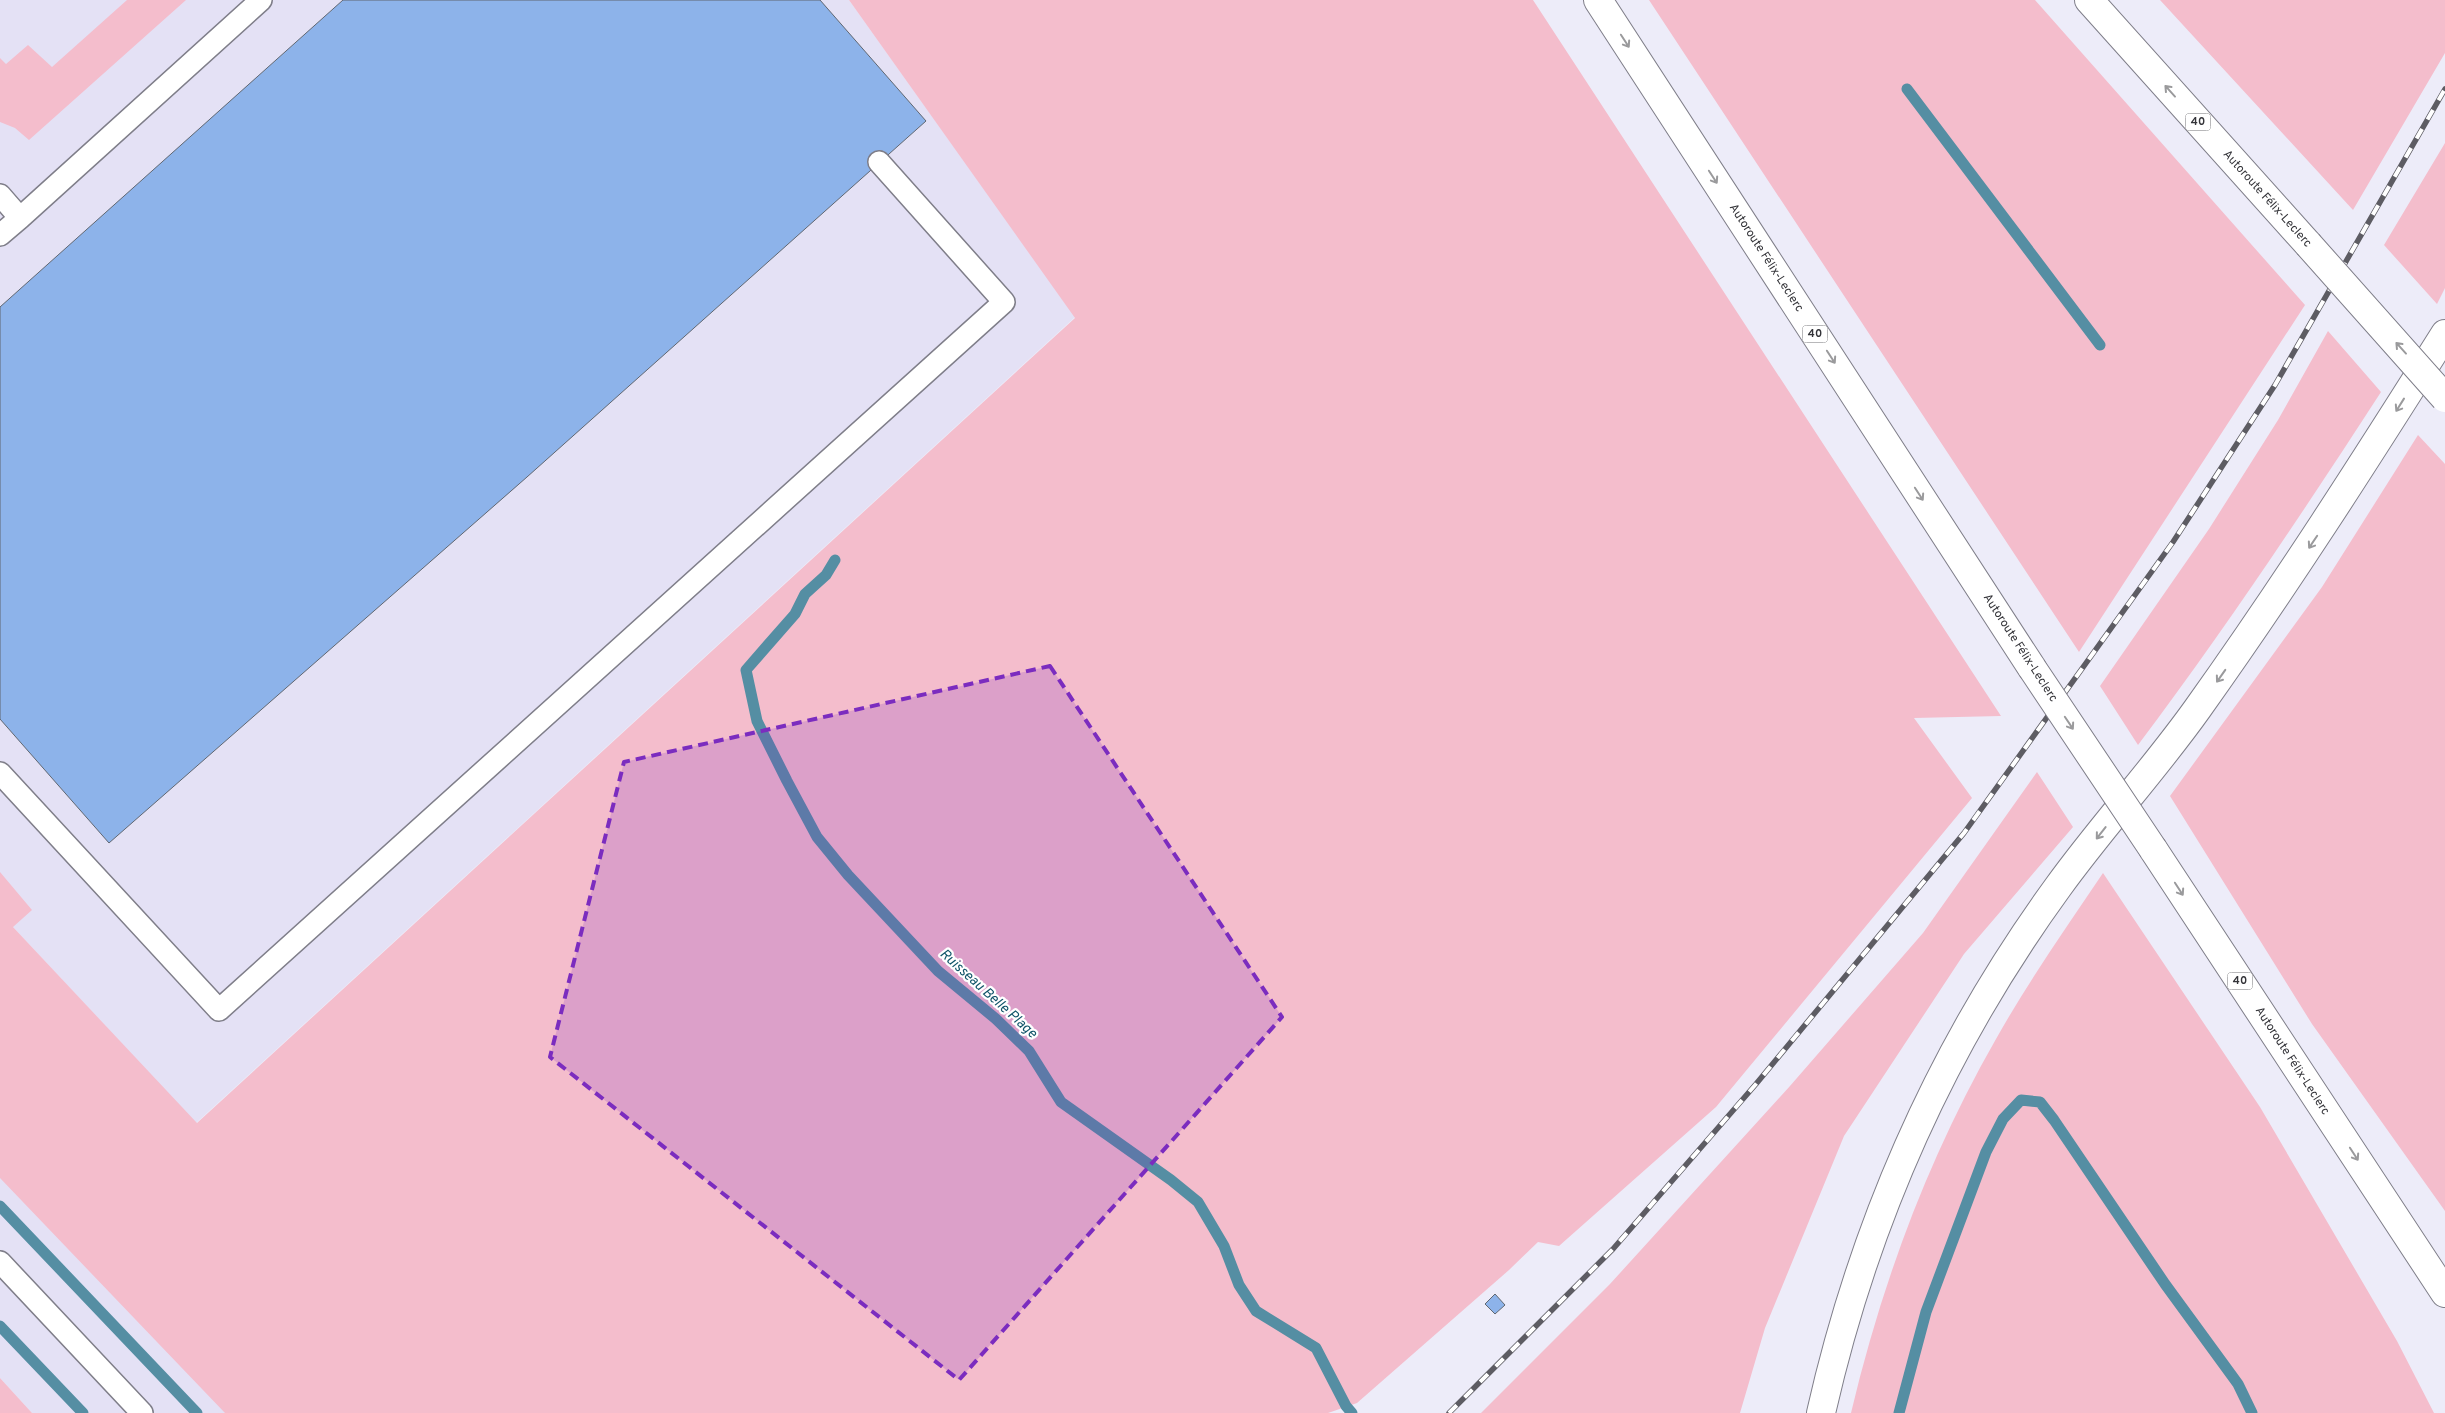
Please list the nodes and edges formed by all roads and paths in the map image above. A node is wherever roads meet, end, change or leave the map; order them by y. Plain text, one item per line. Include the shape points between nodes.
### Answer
1 (261, 0) edge
2 (1598, 0) edge
3 (2089, 0) edge
4 (879, 162) dead end
5 (0, 195) edge
6 (20, 218) junction
7 (0, 235) edge
8 (2445, 334) edge
9 (2445, 398) edge
10 (0, 773) edge
11 (0, 1262) edge
12 (2445, 1293) edge
13 (142, 1413) edge
14 (1821, 1413) edge

1 - 6 lane
2 -> 12 highway, Autoroute Félix-Leclerc / 40, bridge via 2032,668
9 -> 3 highway, Autoroute Félix-Leclerc / 40, bridge
4 - 10 lane via 1004,302 219,1010
5 - 6 lane
6 - 7 lane
8 -> 14 highway via 2265,612 2195,712 2058,887 1970,1022 1940,1077 1874,1230 1851,1297
11 - 13 lane

